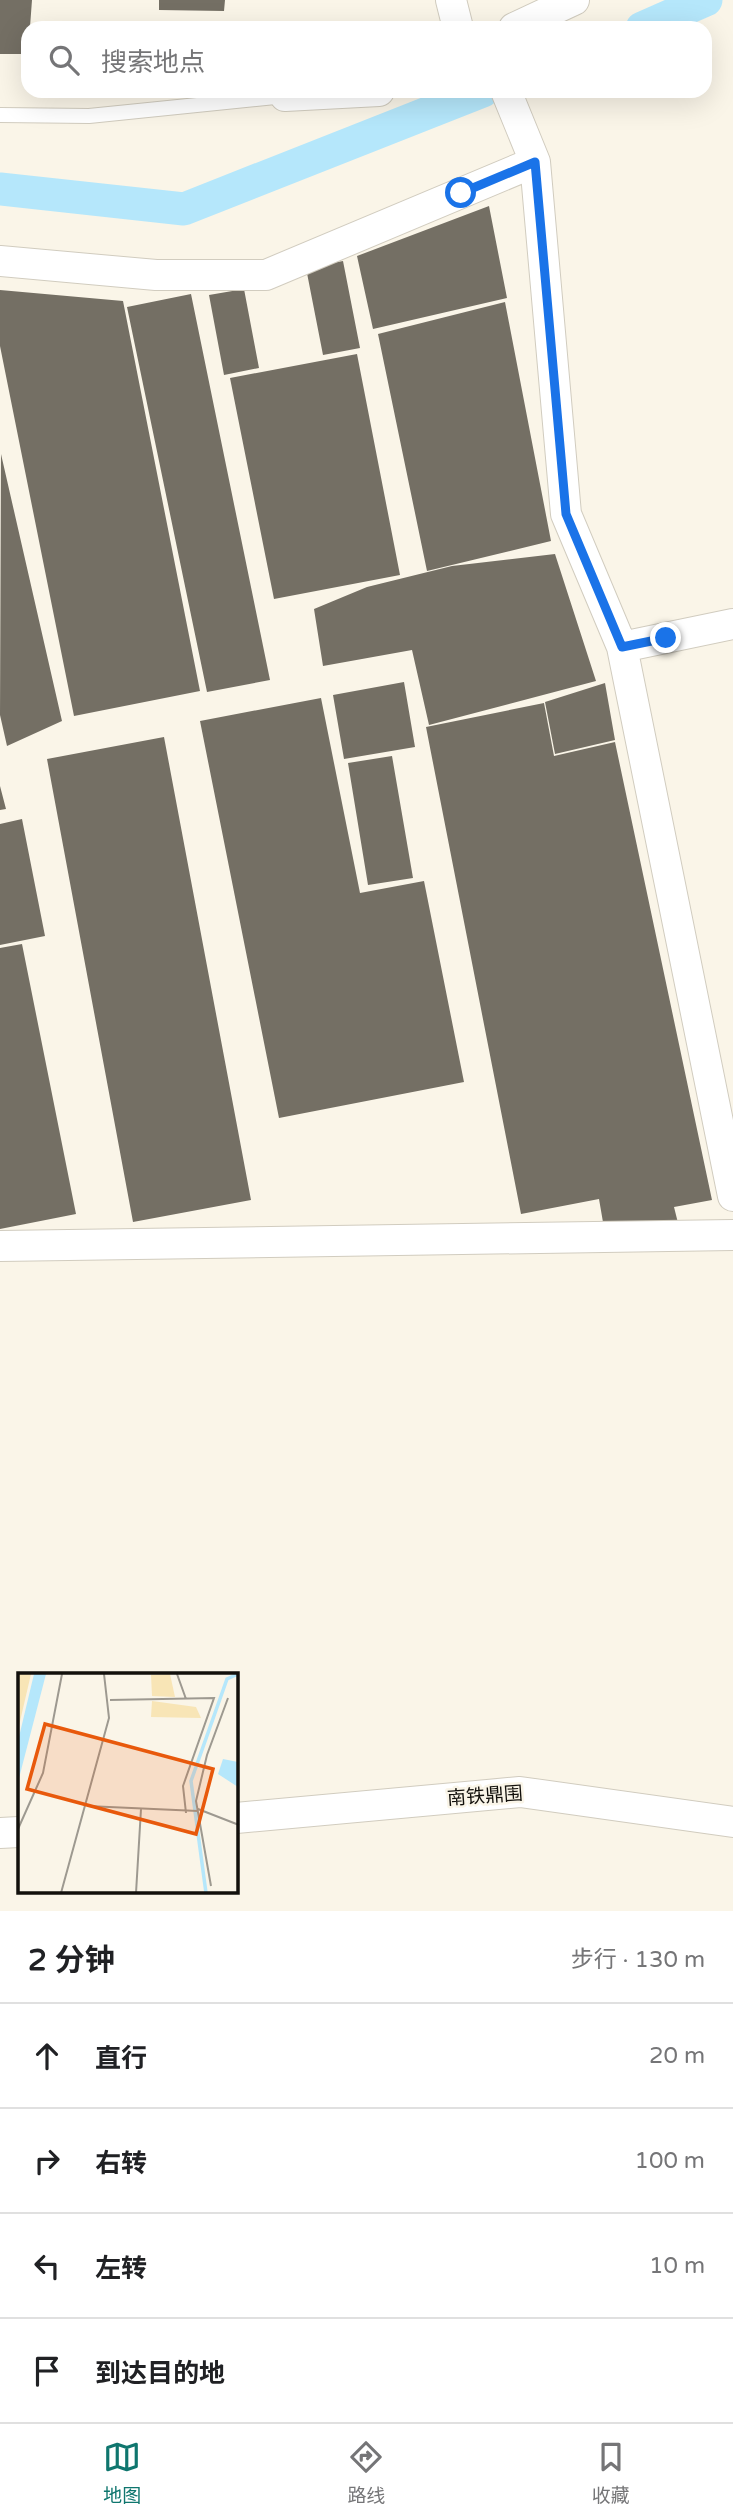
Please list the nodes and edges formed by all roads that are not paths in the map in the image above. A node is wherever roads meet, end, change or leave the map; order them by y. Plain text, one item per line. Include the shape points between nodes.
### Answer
1 (452, 0) edge
2 (574, 0) edge
3 (456, 21) edge
4 (529, 21) edge
5 (265, 98) edge
6 (509, 98) edge
7 (0, 115) edge
8 (535, 162) junction
9 (0, 261) edge
10 (733, 624) edge
11 (622, 647) junction
12 (733, 1196) edge
13 (733, 1235) edge
14 (0, 1245) edge
15 (238, 1818) edge
16 (733, 1822) edge
17 (18, 1832) edge
18 (0, 1833) edge

1 - 3 street
2 - 4 street
5 - 7 lane via 89,116
6 - 8 street
8 - 9 street via 267,275 156,275
8 - 11 street via 566,514
10 - 11 street
11 - 12 street
13 - 14 street
15 - 16 street, 南铁鼎围 via 520,1792
17 - 18 street

